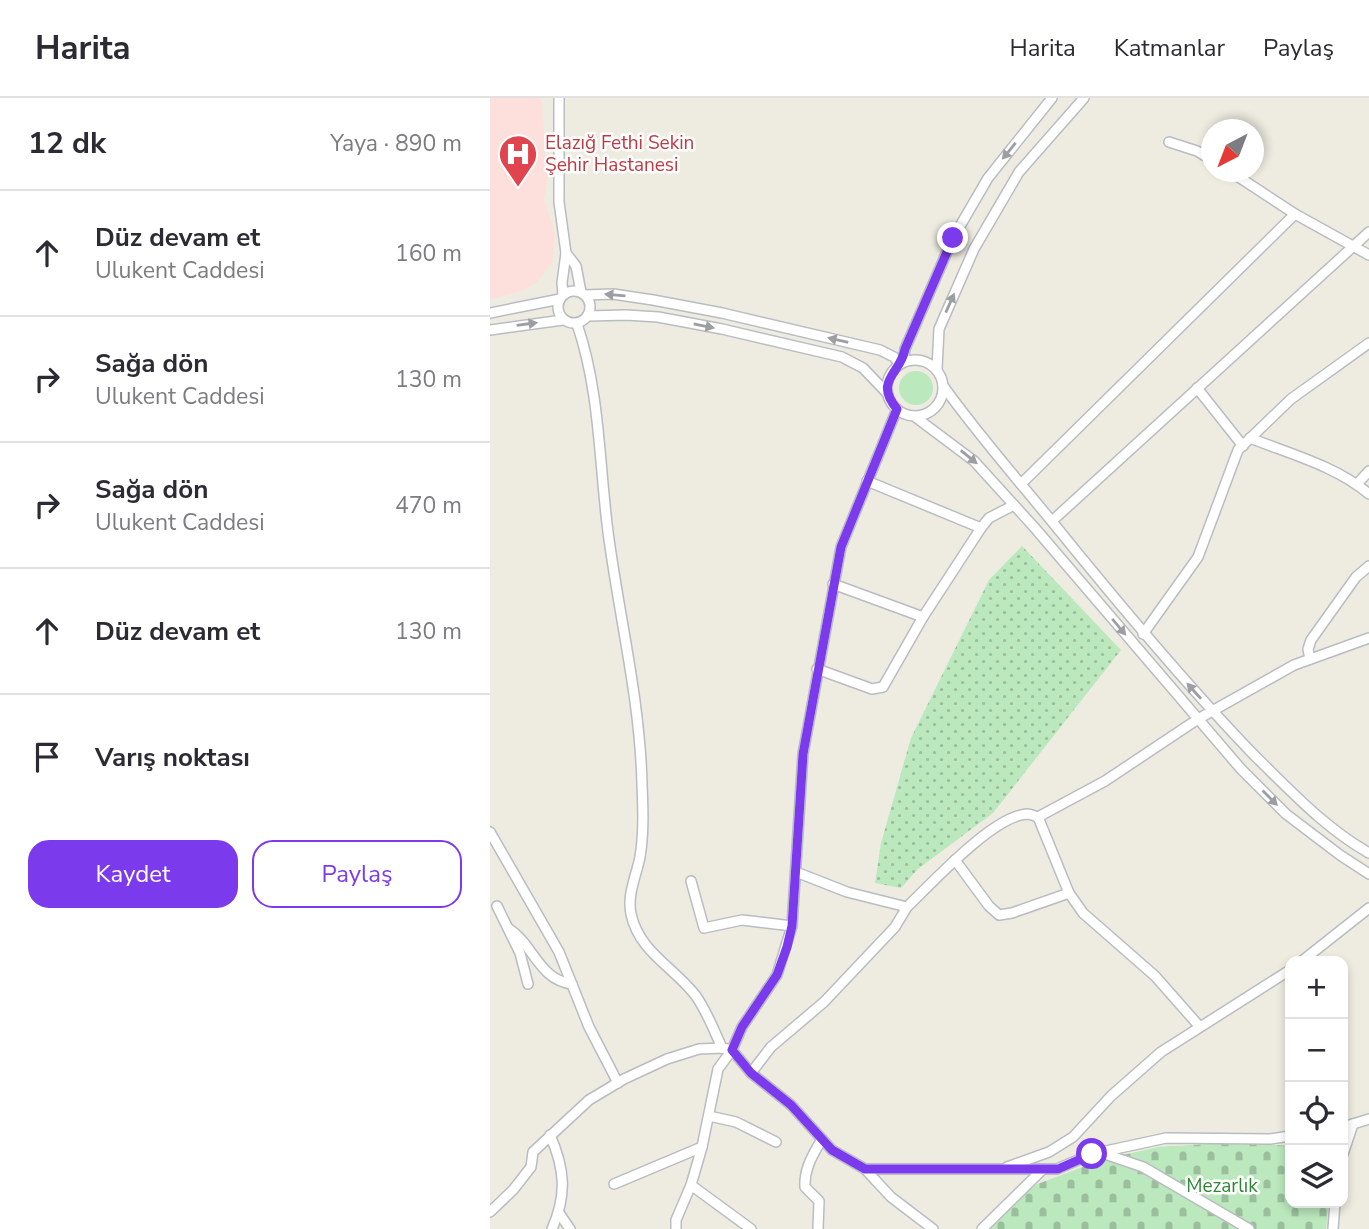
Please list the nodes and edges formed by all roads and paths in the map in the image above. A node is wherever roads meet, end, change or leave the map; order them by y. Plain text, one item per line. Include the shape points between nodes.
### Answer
1 (559, 98) edge
2 (1052, 98) edge
3 (1084, 98) edge
4 (1169, 142) dead end
5 (1201, 153) edge
6 (1246, 182) edge
7 (1295, 214) junction
8 (1369, 232) edge
9 (1353, 248) junction
10 (566, 253) junction
11 (1369, 255) edge
12 (583, 294) junction
13 (562, 297) junction
14 (490, 313) edge
15 (588, 316) junction
16 (563, 320) junction
17 (577, 324) junction
18 (490, 330) edge
19 (1369, 343) edge
20 (902, 363) junction
21 (937, 369) junction
22 (944, 387) junction
23 (1197, 388) junction
24 (887, 393) junction
25 (897, 409) junction
26 (914, 416) junction
27 (1246, 442) junction
28 (1369, 471) edge
29 (867, 481) junction
30 (1021, 484) junction
31 (1357, 484) junction
32 (1369, 494) edge
33 (1014, 505) junction
34 (1052, 521) junction
35 (981, 528) junction
36 (1369, 566) edge
37 (833, 584) junction
38 (922, 617) junction
39 (1143, 634) junction
40 (1369, 638) edge
41 (1310, 659) junction
42 (817, 669) junction
43 (1212, 712) junction
44 (1198, 719) junction
45 (1038, 817) junction
46 (490, 832) edge
47 (1369, 853) edge
48 (955, 860) junction
49 (796, 872) junction
50 (1369, 874) edge
51 (691, 881) dead end
52 (1069, 893) junction
53 (497, 906) dead end
54 (907, 907) junction
55 (1369, 908) edge
56 (792, 926) junction
57 (508, 928) junction
58 (1307, 956) edge
59 (1285, 973) edge
60 (528, 984) dead end
61 (572, 984) junction
62 (1200, 1027) junction
63 (727, 1049) junction
64 (751, 1073) junction
65 (618, 1083) junction
66 (709, 1116) junction
67 (1369, 1119) edge
68 (1348, 1125) edge
69 (550, 1135) junction
70 (1285, 1137) edge
71 (822, 1139) junction
72 (776, 1142) dead end
73 (702, 1147) junction
74 (1099, 1153) junction
75 (865, 1169) junction
76 (1000, 1170) junction
77 (1042, 1170) junction
78 (614, 1184) dead end
79 (691, 1185) junction
80 (1335, 1208) edge
81 (490, 1212) edge
82 (559, 1213) junction
83 (552, 1229) edge
84 (570, 1229) edge
85 (676, 1229) edge
86 (751, 1229) edge
87 (818, 1229) edge
88 (933, 1229) edge
89 (982, 1229) edge
90 (1249, 1229) edge
91 (1333, 1229) edge

1 - 10 street via 559,202
2 -> 20 street via 988,177 953,238
21 -> 3 street via 939,329 974,249 1019,172
4 - 5 street
6 - 7 street
7 - 9 street
7 - 30 street
8 - 9 street
9 - 11 street
9 - 23 street
10 - 12 street via 576,265
10 - 13 street
12 - 13 street via 571,291
12 - 15 street via 590,303
20 -> 12 street via 880,350 722,313 632,296
13 - 14 street
13 - 16 street via 558,312
15 - 17 street
15 -> 24 street via 657,317 842,357 863,368
16 - 17 street
18 -> 16 street
17 - 63 street via 597,410 608,530 636,711 643,831 631,887 631,914 642,941 695,995
19 - 27 street via 1291,399
20 - 21 street via 921,360
20 - 24 street via 890,375
21 - 22 street
22 - 26 street via 932,411
22 - 30 street
23 - 27 street
23 - 34 street
24 - 25 street
25 - 26 street
25 - 29 street
26 -> 33 street via 974,461
27 - 31 street via 1311,462
27 - 39 street via 1238,450 1198,558
28 - 31 street
29 - 35 street
29 - 37 street via 841,547
30 - 34 street
31 - 32 street
33 - 35 street via 989,518
33 -> 44 street
34 - 39 street
35 - 38 street
36 - 41 street via 1311,640
37 - 38 street
37 - 42 street
38 - 42 street via 883,687 872,689
43 -> 39 street
40 - 41 street
41 - 43 street
42 - 49 street via 803,754
43 - 44 street
43 - 47 street via 1306,807
44 - 45 street via 1105,781
44 -> 50 street via 1286,814
45 - 48 street via 1027,814 1004,823
45 - 52 street
46 - 61 street via 559,952
48 - 52 street via 999,915
48 - 54 street
49 - 54 street via 847,892
49 - 56 street
51 - 56 street via 704,928 742,920
52 - 62 street via 1083,913 1155,976
53 - 57 street
54 - 64 street via 895,928 824,1002 771,1047
55 - 58 street
56 - 63 street via 777,975
57 - 60 street
57 - 61 street via 523,940 545,973
59 - 62 street
61 - 65 street
62 - 76 street via 1161,1052 1073,1137 1049,1152
63 - 64 street
63 - 65 street via 699,1049
63 - 66 street via 718,1069
64 - 71 street via 791,1105
65 - 69 street via 589,1100
66 - 72 street via 736,1122
66 - 73 street
67 - 68 street
69 - 81 street via 533,1152 531,1167
69 - 82 street via 561,1160
70 - 74 street via 1166,1138
71 - 75 street
71 - 87 street via 805,1176 805,1186 819,1201
73 - 78 street
73 - 79 street
74 - 77 street via 1058,1169
74 - 90 street via 1143,1167
75 - 76 street
75 - 88 street
76 - 77 street
77 - 89 street
79 - 85 street
79 - 86 street
80 - 91 street
82 - 83 street
82 - 84 street

